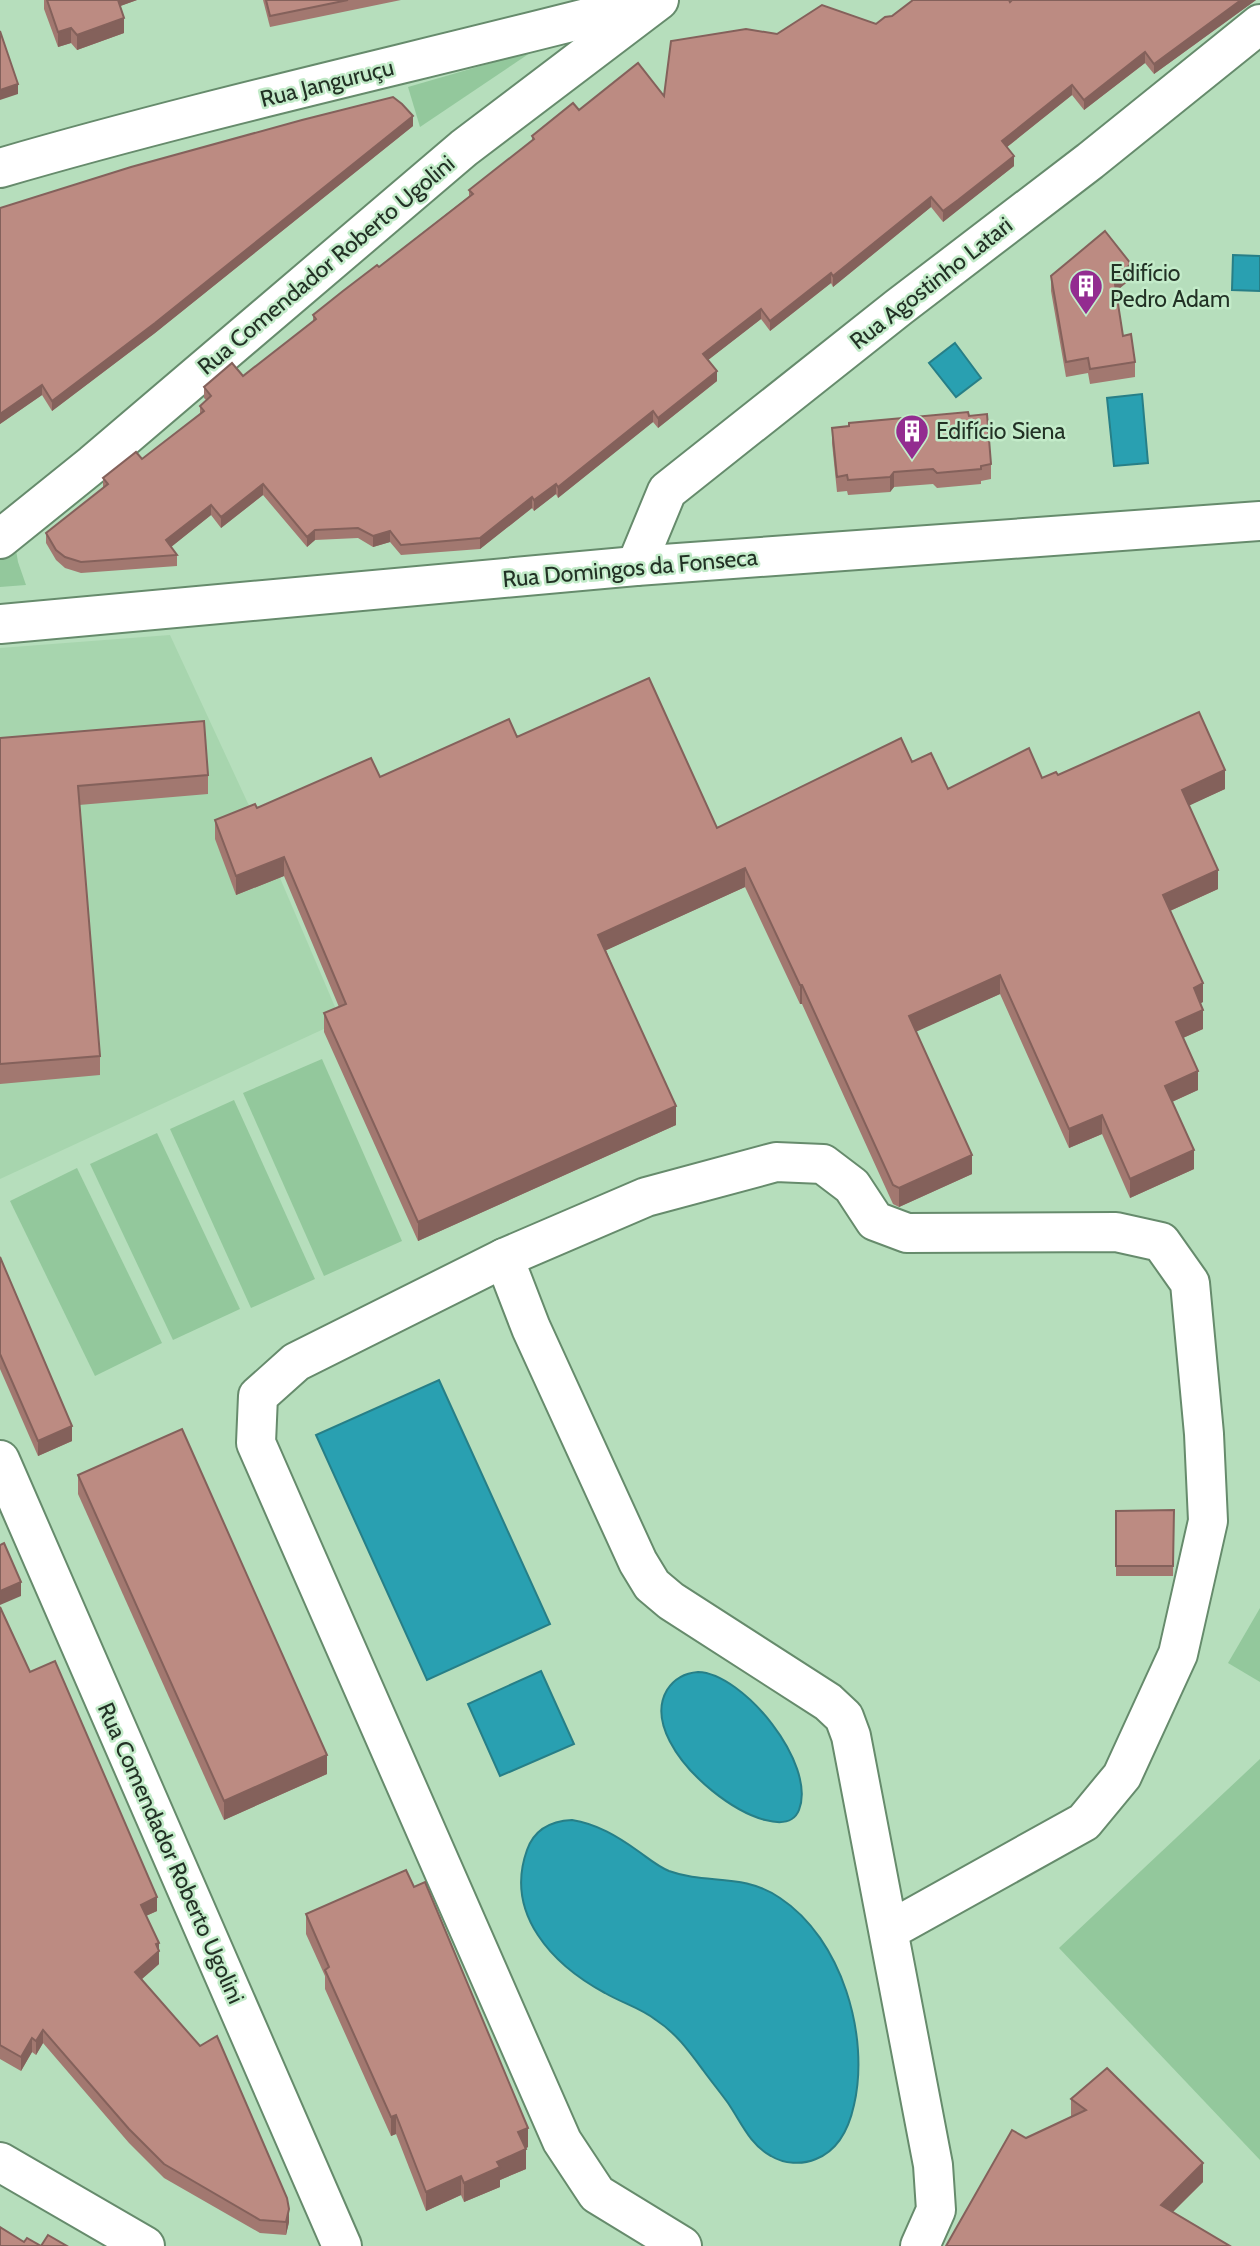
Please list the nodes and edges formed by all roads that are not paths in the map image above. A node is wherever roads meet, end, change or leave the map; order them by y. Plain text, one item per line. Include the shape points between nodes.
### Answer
1 (657, 0) edge
2 (1260, 24) edge
3 (0, 168) edge
4 (1260, 521) edge
5 (0, 539) edge
6 (636, 566) junction
7 (0, 624) edge
8 (504, 1258) junction
9 (0, 1460) edge
10 (890, 1930) junction
11 (0, 2162) edge
12 (145, 2246) edge
13 (342, 2246) edge
14 (681, 2246) edge
15 (920, 2246) edge

1 - 3 street, Rua Janguruçu via 128,131
1 - 5 street, Rua Comendador Roberto Ugolini via 464,148
2 - 6 street, Rua Agostinho Latari via 667,491
4 - 6 street, Rua Domingos da Fonseca
6 - 7 street, Rua Domingos da Fonseca
8 - 10 street via 537,1341 652,1586 844,1717
8 - 10 street via 646,1197 776,1162 823,1164 852,1186 875,1221 907,1233 1116,1232 1161,1242 1190,1283 1208,1521 1178,1654 1122,1776 1084,1822
8 - 14 street via 296,1362 258,1396 256,1443 562,2141 597,2194
9 - 13 street, Rua Comendador Roberto Ugolini
10 - 15 street via 933,2165 936,2210
11 - 12 street

